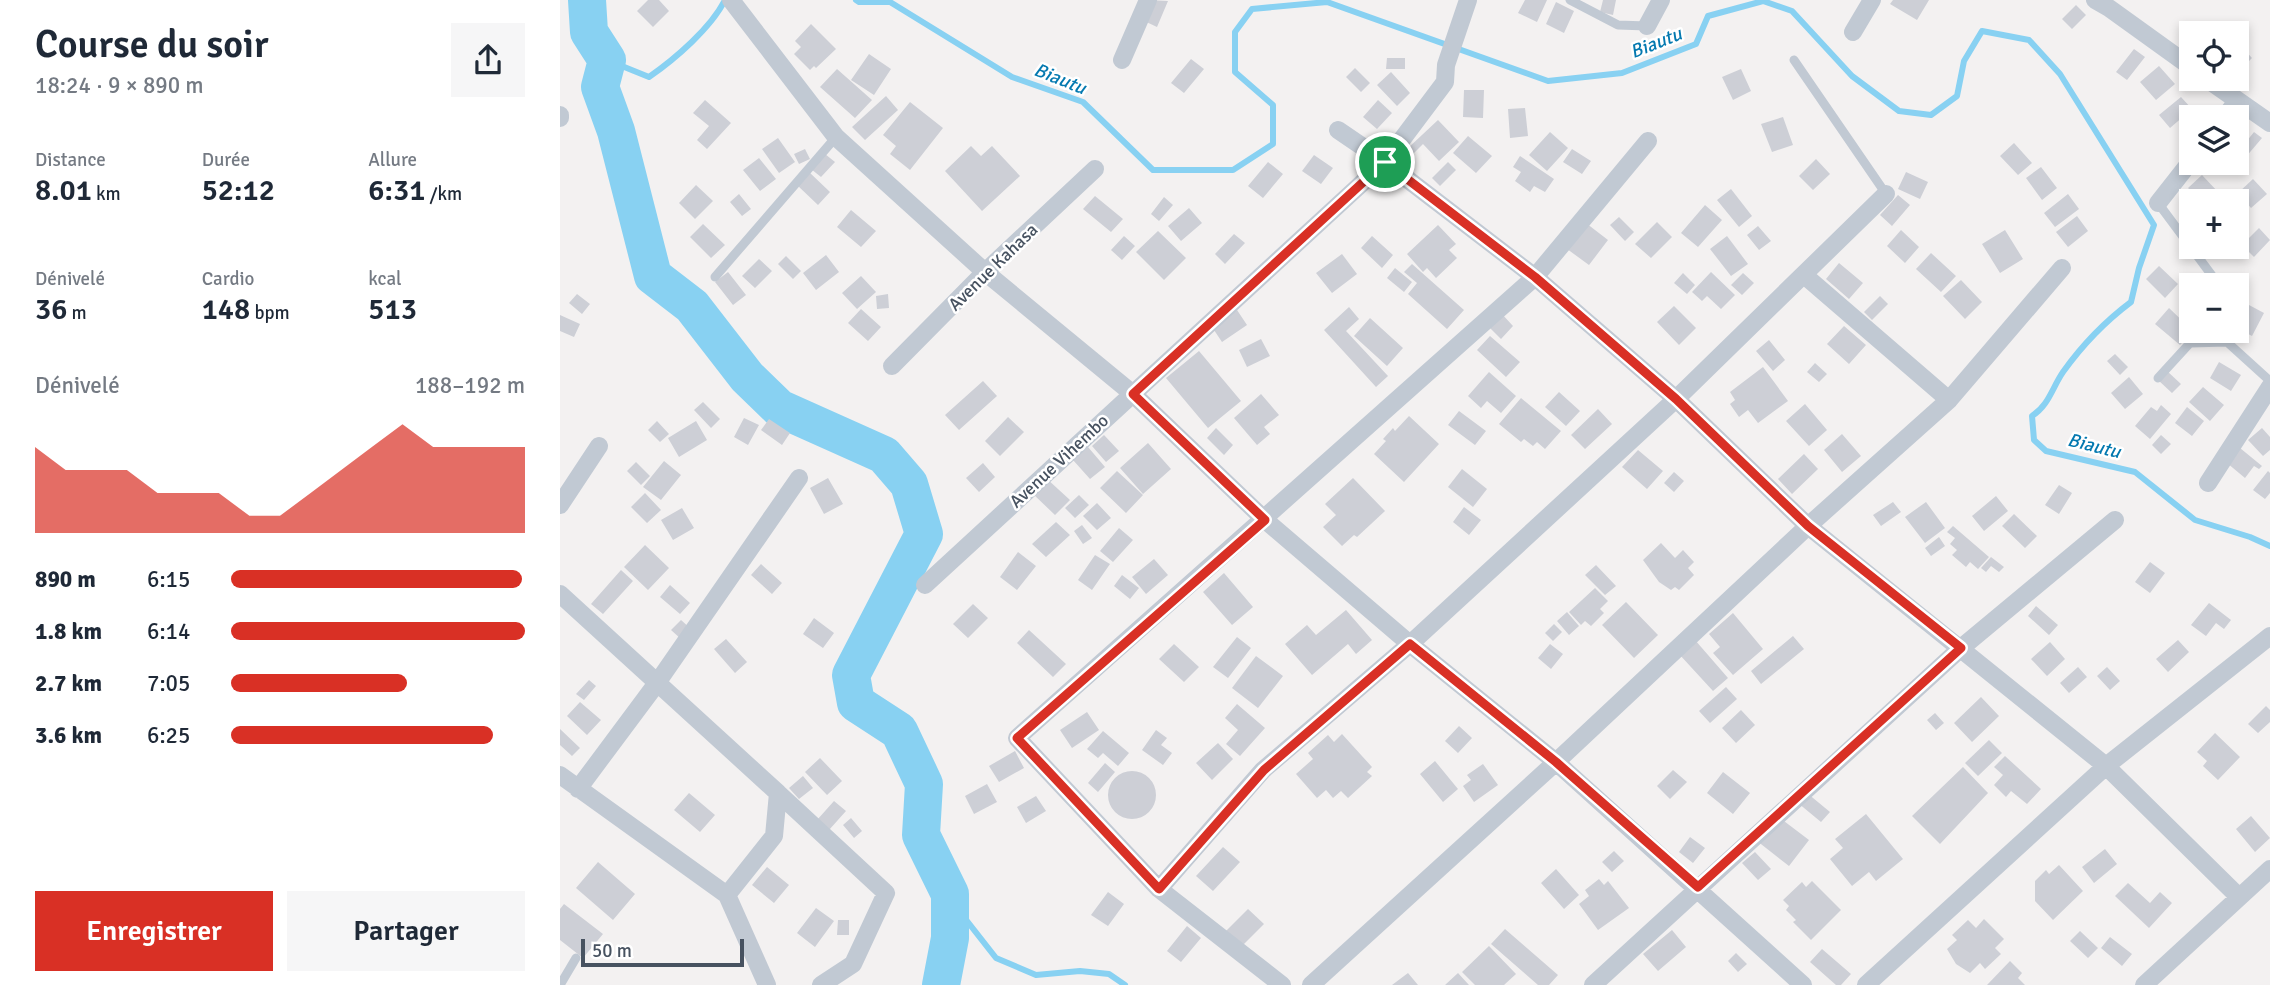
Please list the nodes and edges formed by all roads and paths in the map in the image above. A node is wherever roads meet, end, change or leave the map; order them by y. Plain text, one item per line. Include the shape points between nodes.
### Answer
1 (1148, 0) edge
2 (1468, 0) edge
3 (1570, 0) edge
4 (1661, 0) edge
5 (1872, 0) edge
6 (2095, 0) edge
7 (733, 4) edge
8 (1647, 26) joint
9 (1853, 32) dead end
10 (2179, 58) edge
11 (1122, 60) dead end
12 (1794, 60) dead end
13 (2223, 91) edge
14 (2237, 101) junction
15 (2234, 105) edge
16 (2270, 123) edge
17 (1338, 130) dead end
18 (836, 137) junction
19 (1648, 141) dead end
20 (1385, 162) junction
21 (1095, 169) dead end
22 (2179, 175) edge
23 (1886, 194) joint
24 (2158, 203) joint
25 (2062, 268) dead end
26 (985, 272) junction
27 (2210, 273) edge
28 (1804, 275) junction
29 (715, 277) dead end
30 (1535, 277) junction
31 (2190, 343) edge
32 (2228, 343) edge
33 (892, 366) dead end
34 (2158, 378) dead end
35 (2270, 381) edge
36 (2270, 387) edge
37 (1133, 394) junction
38 (1676, 399) junction
39 (1949, 400) junction
40 (599, 446) dead end
41 (799, 478) dead end
42 (2208, 483) dead end
43 (560, 505) edge
44 (1265, 520) junction
45 (2115, 520) dead end
46 (1808, 526) junction
47 (925, 585) dead end
48 (560, 594) edge
49 (2270, 636) edge
50 (1410, 644) junction
51 (1961, 648) junction
52 (657, 683) junction
53 (1556, 762) junction
54 (2106, 766) junction
55 (560, 775) edge
56 (579, 789) junction
57 (778, 793) junction
58 (2270, 869) edge
59 (1698, 887) junction
60 (1159, 889) junction
61 (727, 895) junction
62 (2239, 897) junction
63 (576, 958) dead end
64 (560, 985) edge
65 (767, 985) edge
66 (821, 985) edge
67 (1282, 985) edge
68 (1311, 985) edge
69 (1593, 985) edge
70 (1803, 985) edge
71 (1866, 985) edge
72 (2144, 985) edge

1 - 11 street
2 - 20 street, Avenue Vihembo via 1446,65 1445,82
3 - 8 lane via 1618,25
4 - 8 street
5 - 9 street
6 - 10 street
7 - 18 street
12 - 23 lane
13 - 14 street
14 - 15 street
14 - 16 street
17 - 20 street
18 - 26 street
18 - 29 lane
19 - 30 street
20 - 30 street
20 - 37 street, Avenue Vihembo
21 - 26 street, Avenue Kahasa
22 - 24 street
23 - 28 street
24 - 27 lane
25 - 39 street
26 - 33 street, Avenue Kahasa
26 - 37 street
28 - 38 street
28 - 39 street
30 - 38 street
30 - 44 street
31 - 34 lane
32 - 35 lane
36 - 42 street
37 - 44 street
37 - 47 street, Avenue Vihembo
38 - 46 street
38 - 50 street
39 - 46 street
40 - 43 street
41 - 52 street
44 - 50 street
44 - 60 street via 1017,738
45 - 51 street
46 - 51 street
46 - 53 street
48 - 52 street
49 - 54 street
50 - 53 street
50 - 60 street via 1264,770
51 - 54 street
51 - 59 street
52 - 56 street
52 - 57 street
53 - 59 street
53 - 68 street
54 - 62 street
54 - 71 street
55 - 56 street
56 - 61 street
57 - 61 street via 774,836
57 - 66 street via 886,893 853,964
58 - 62 street
59 - 69 street
59 - 70 street
60 - 67 street
61 - 65 street
62 - 72 street
63 - 64 lane

